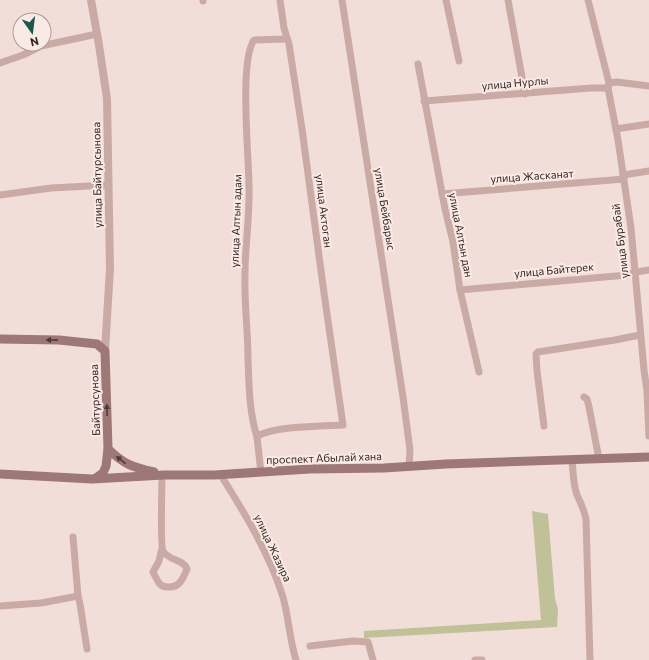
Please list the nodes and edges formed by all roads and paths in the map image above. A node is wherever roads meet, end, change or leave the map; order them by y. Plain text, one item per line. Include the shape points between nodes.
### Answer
1 (91, 0) edge
2 (280, 0) edge
3 (342, 0) edge
4 (446, 0) edge
5 (508, 0) edge
6 (588, 0) edge
7 (97, 34) junction
8 (287, 39) junction
9 (460, 61) dead end
10 (0, 63) edge
11 (418, 64) dead end
12 (609, 85) junction
13 (649, 86) edge
14 (525, 94) junction
15 (424, 101) junction
16 (649, 124) edge
17 (616, 129) junction
18 (649, 171) edge
19 (623, 177) junction
20 (108, 185) junction
21 (442, 194) junction
22 (0, 195) edge
23 (649, 270) edge
24 (636, 272) junction
25 (460, 290) junction
26 (106, 335) junction
27 (640, 335) junction
28 (0, 339) edge
29 (91, 343) junction
30 (105, 351) junction
31 (646, 370) edge
32 (479, 372) dead end
33 (584, 397) dead end
34 (544, 426) dead end
35 (649, 436) edge
36 (257, 437) junction
37 (108, 449) junction
38 (649, 457) edge
39 (572, 459) junction
40 (599, 459) junction
41 (649, 462) edge
42 (410, 466) junction
43 (262, 473) junction
44 (0, 474) edge
45 (220, 474) junction
46 (163, 475) junction
47 (96, 478) junction
48 (74, 537) dead end
49 (162, 548) junction
50 (78, 596) junction
51 (0, 606) edge
52 (310, 646) dead end
53 (87, 649) dead end
54 (296, 660) edge
55 (373, 660) edge
56 (475, 660) edge
57 (482, 660) edge
58 (590, 660) edge

1 - 7 street, улица Байтурсынова
2 - 8 street, улица Актоган
3 - 42 street, улица Бейбарыс via 407,422
4 - 9 street
5 - 14 street
6 - 12 street, улица Бурабай
7 - 10 street via 41,46
7 - 20 street, улица Байтурсынова via 107,99
8 - 36 street, улица Алтын адам via 254,40 246,73 250,188 245,298 248,382
8 - 36 street, улица Актоган via 343,425 274,430
11 - 15 street, улица Алтын дан
12 - 13 street, улица Нурлы via 617,82
12 - 14 street, улица Нурлы
12 - 17 street, улица Бурабай
14 - 15 street, улица Нурлы
15 - 21 street, улица Алтын дан
16 - 17 street
17 - 19 street, улица Бурабай
18 - 19 street, улица Жасканат
19 - 21 street, улица Жасканат
19 - 24 street, улица Бурабай
20 - 22 street via 51,188
20 - 26 street, улица Байтурсынова via 110,268
21 - 25 street, улица Алтын дан
23 - 24 street, улица Байтерек
24 - 25 street, улица Байтерек via 627,275
24 - 27 street, улица Бурабай
25 - 32 street, улица Алтын дан
26 - 29 street
26 - 30 street, улица Байтурсынова
27 - 31 street, улица Бурабай
27 - 34 street via 538,352 537,371
29 -> 28 main road
29 - 30 main road via 97,344
37 -> 30 main road, Байтурсунова
31 - 35 street, улица Бурабай
33 - 40 street via 587,399 593,421
36 - 43 street
46 -> 37 main road via 130,466
37 - 47 main road, Байтурсунова via 106,466 103,473
38 - 40 main road, проспект Абылай хана
38 - 41 street
39 - 40 main road, проспект Абылай хана
39 - 42 main road, проспект Абылай хана
39 - 58 street via 573,479 586,519
42 - 43 main road, проспект Абылай хана
43 - 45 main road, проспект Абылай хана
44 - 47 main road, проспект Абылай хана
45 - 46 main road, проспект Абылай хана
45 - 54 street, улица Жазира via 270,562 288,616
46 - 47 main road, проспект Абылай хана
46 - 49 street
48 - 50 street
49 - 49 street via 169,558 186,568 181,583 172,587 160,584 153,572
50 - 51 street via 41,603
50 - 53 street
52 - 55 street via 353,640 368,642
56 - 57 street

